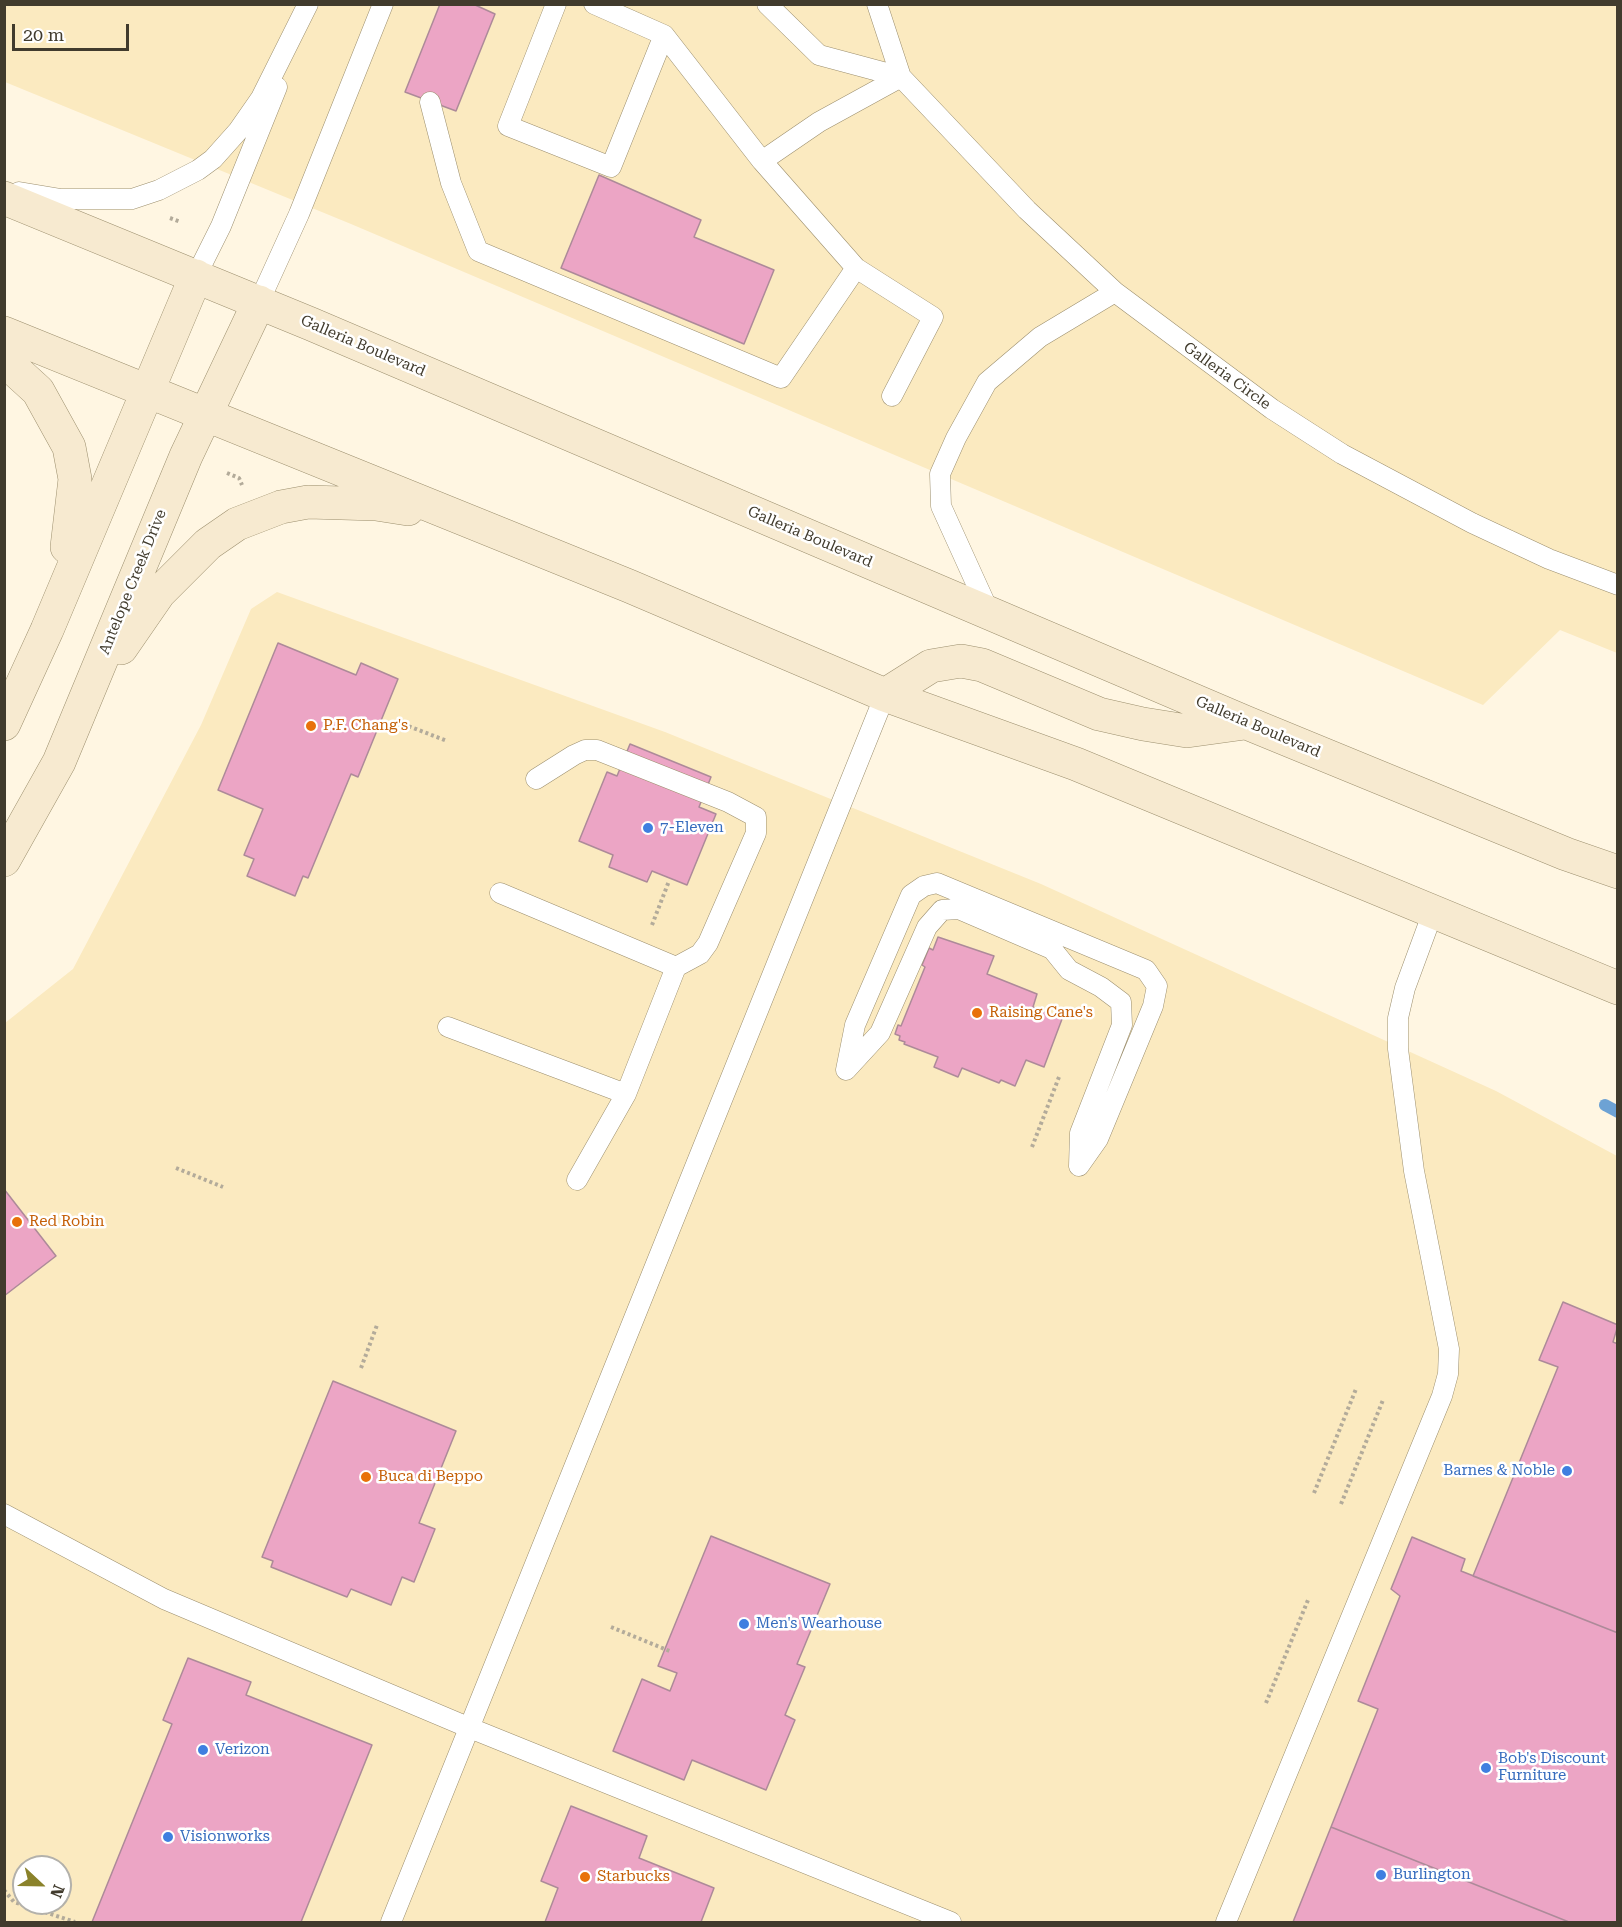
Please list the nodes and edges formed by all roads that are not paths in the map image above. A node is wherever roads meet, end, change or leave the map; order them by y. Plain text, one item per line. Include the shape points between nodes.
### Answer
1 (310, 4) edge
2 (383, 4) edge
3 (556, 4) edge
4 (594, 4) edge
5 (767, 4) edge
6 (877, 4) edge
7 (664, 34) junction
8 (901, 77) junction
9 (430, 102) dead end
10 (762, 161) junction
11 (4, 189) edge
12 (4, 198) edge
13 (856, 268) junction
14 (196, 276) junction
15 (1116, 291) junction
16 (259, 302) junction
17 (4, 333) edge
18 (4, 360) edge
19 (146, 391) junction
20 (892, 396) dead end
21 (206, 415) junction
22 (472, 523) junction
23 (1617, 585) edge
24 (990, 614) junction
25 (47, 630) junction
26 (885, 695) junction
27 (81, 710) junction
28 (4, 723) edge
29 (1247, 723) junction
30 (536, 779) dead end
31 (4, 860) edge
32 (1617, 873) edge
33 (500, 893) dead end
34 (1433, 912) junction
35 (676, 967) junction
36 (1617, 988) edge
37 (448, 1027) dead end
38 (846, 1070) joint
39 (626, 1094) junction
40 (577, 1180) dead end
41 (4, 1514) edge
42 (470, 1728) junction
43 (391, 1923) edge
44 (951, 1923) edge
45 (1226, 1923) edge

1 - 11 lane via 261,98 238,131 198,170 159,190 113,201 62,199
1 - 14 lane
2 - 16 lane via 299,214
3 - 7 lane via 508,126 611,167
4 - 7 lane
5 - 8 lane via 819,55
6 - 8 lane, Galleria Circle
7 - 10 lane
8 - 10 lane via 819,122
8 - 15 lane, Galleria Circle via 1027,210
9 - 13 lane via 451,183 478,251 781,378
10 - 13 lane
12 - 14 main road, Galleria Boulevard
13 - 20 lane via 933,317
14 - 16 main road, Galleria Boulevard
14 - 19 main road
15 - 23 lane, Galleria Circle via 1263,402 1342,454 1472,523
15 - 24 lane via 1040,337 987,382 940,474 941,506
16 - 21 main road, Antelope Creek Drive
16 - 24 main road, Galleria Boulevard
17 - 19 main road
18 - 25 main road via 38,391 69,447 73,462 71,525
19 - 21 main road
19 - 25 main road
21 - 22 main road
21 - 27 main road, Antelope Creek Drive
22 - 26 main road
22 - 27 main road via 376,504 334,501 282,507 237,524 208,544 159,593
24 - 29 main road, Galleria Boulevard
25 - 28 main road
26 - 29 main road via 931,666 961,661 982,665 1099,714 1143,724 1187,731
26 - 34 main road via 1076,764
26 - 42 lane
27 - 31 main road, Antelope Creek Drive via 59,762
29 - 32 main road, Galleria Boulevard
30 - 35 lane via 574,755 597,750 728,801 756,817 756,834 708,943 700,954
33 - 35 lane
34 - 36 main road
34 - 45 lane via 1405,988 1398,1018 1398,1050 1414,1171 1449,1349 1448,1374
35 - 39 lane
37 - 39 lane
38 - 38 lane via 855,1025 911,896 924,886 937,883 1146,970 1157,986 1154,1006 1098,1139 1079,1166 1080,1132 1122,1025 1121,1002 1069,970 1052,949 959,909 942,910 927,927 880,1033
39 - 40 lane
41 - 42 lane via 164,1599
42 - 43 lane
42 - 44 lane

